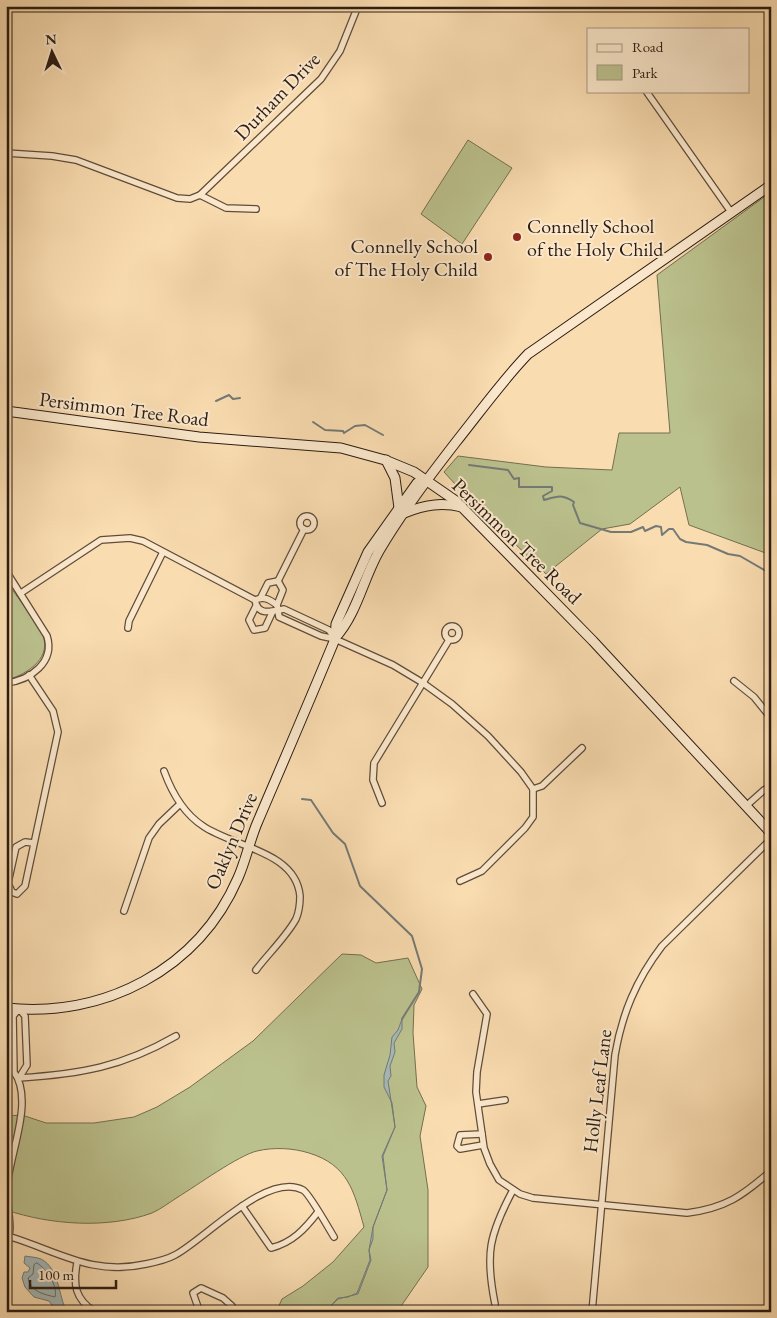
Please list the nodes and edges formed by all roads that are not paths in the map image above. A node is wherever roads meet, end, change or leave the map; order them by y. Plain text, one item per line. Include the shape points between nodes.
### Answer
1 (358, 6) edge
2 (647, 92) edge
3 (6, 154) edge
4 (771, 185) edge
5 (200, 195) junction
6 (256, 209) dead end
7 (731, 212) junction
8 (6, 411) edge
9 (386, 460) junction
10 (426, 480) junction
11 (462, 508) junction
12 (401, 510) junction
13 (304, 530) dead end
14 (163, 552) junction
15 (6, 571) edge
16 (278, 581) junction
17 (21, 594) junction
18 (261, 597) junction
19 (255, 603) junction
20 (275, 609) junction
21 (128, 628) dead end
22 (335, 638) junction
23 (449, 640) dead end
24 (29, 675) junction
25 (734, 681) dead end
26 (6, 683) edge
27 (423, 683) junction
28 (771, 718) edge
29 (582, 748) dead end
30 (164, 771) dead end
31 (771, 787) edge
32 (533, 789) junction
33 (382, 803) dead end
34 (180, 804) junction
35 (746, 806) junction
36 (771, 833) edge
37 (771, 839) edge
38 (34, 843) junction
39 (248, 847) junction
40 (460, 881) dead end
41 (124, 911) dead end
42 (256, 970) dead end
43 (473, 994) dead end
44 (6, 1008) edge
45 (19, 1010) junction
46 (176, 1036) dead end
47 (19, 1078) junction
48 (505, 1100) dead end
49 (478, 1104) junction
50 (482, 1134) junction
51 (484, 1145) junction
52 (771, 1171) edge
53 (513, 1190) junction
54 (600, 1205) junction
55 (242, 1206) junction
56 (318, 1212) junction
57 (11, 1237) junction
58 (334, 1237) dead end
59 (6, 1251) edge
60 (77, 1263) junction
61 (495, 1304) dead end
62 (200, 1311) edge
63 (95, 1312) edge
64 (229, 1312) edge
65 (592, 1312) edge

1 - 5 street, Durham Drive via 340,51 321,79
2 - 7 street
3 - 5 street via 76,160 176,198 190,199
4 - 7 main road, Oaklyn Drive
5 - 6 street via 226,208
7 - 10 main road, Oaklyn Drive via 528,354 508,374
8 - 9 main road, Persimmon Tree Road via 199,437 341,448
9 - 10 main road, Persimmon Tree Road
9 - 12 main road via 395,478
10 - 11 main road, Persimmon Tree Road
10 - 12 main road, Oaklyn Drive via 417,483
11 - 12 main road via 446,504
11 - 35 main road, Persimmon Tree Road via 593,641
12 - 22 main road, Oaklyn Drive via 344,627
13 - 16 street
14 - 17 street via 130,538 101,540
14 - 19 street
14 - 21 street
15 - 17 street
16 - 18 street via 268,584
16 - 20 street via 283,590
17 - 24 street via 48,636 50,646 47,659
18 - 19 street
18 - 20 street via 270,599
19 - 20 street via 264,612
19 - 20 street via 250,620 254,630 265,628
20 - 22 street via 329,630
22 - 27 street
22 - 39 main road, Oaklyn Drive
23 - 27 street
24 - 26 street
24 - 38 street via 52,711 58,732
25 - 28 street via 754,697
27 - 32 street via 488,736
27 - 33 street via 374,763 373,780
29 - 32 street via 542,786
30 - 34 street
31 - 35 street
32 - 40 street via 534,811 525,828 482,871
34 - 39 street via 203,827
34 - 41 street via 149,838
35 - 36 main road, Persimmon Tree Road
37 - 54 street, Holly Leaf Lane via 662,946 646,967 628,1003 615,1055
38 - 38 street via 25,886 17,894 12,892 8,883 16,847 25,842
39 - 42 street via 281,863 293,875 300,903 296,918
39 - 45 main road, Oaklyn Drive via 238,878 215,918 192,945 164,969 130,989 98,1002 59,1009
43 - 49 street via 487,1014 477,1072
44 - 45 main road, Oaklyn Drive
45 - 47 street via 24,1016 27,1064
45 - 47 street via 13,1016 14,1072
46 - 47 street via 153,1049 103,1068 68,1075
47 - 57 street via 22,1115 7,1191
48 - 49 street
49 - 50 street
50 - 51 street
50 - 51 street via 460,1136 457,1146 467,1149
51 - 53 street via 495,1174
52 - 54 street via 739,1198 712,1210 687,1213
53 - 54 street via 533,1198
53 - 61 street via 497,1220 489,1246 489,1276
54 - 65 street, Holly Leaf Lane
55 - 56 street via 272,1191 294,1187 305,1191
55 - 56 street via 271,1248 293,1240
55 - 60 street via 186,1248 167,1258 118,1268
56 - 58 street
57 - 59 street
57 - 60 street
60 - 63 street via 75,1290 85,1306
62 - 64 street via 193,1293 201,1288 223,1298 232,1306

